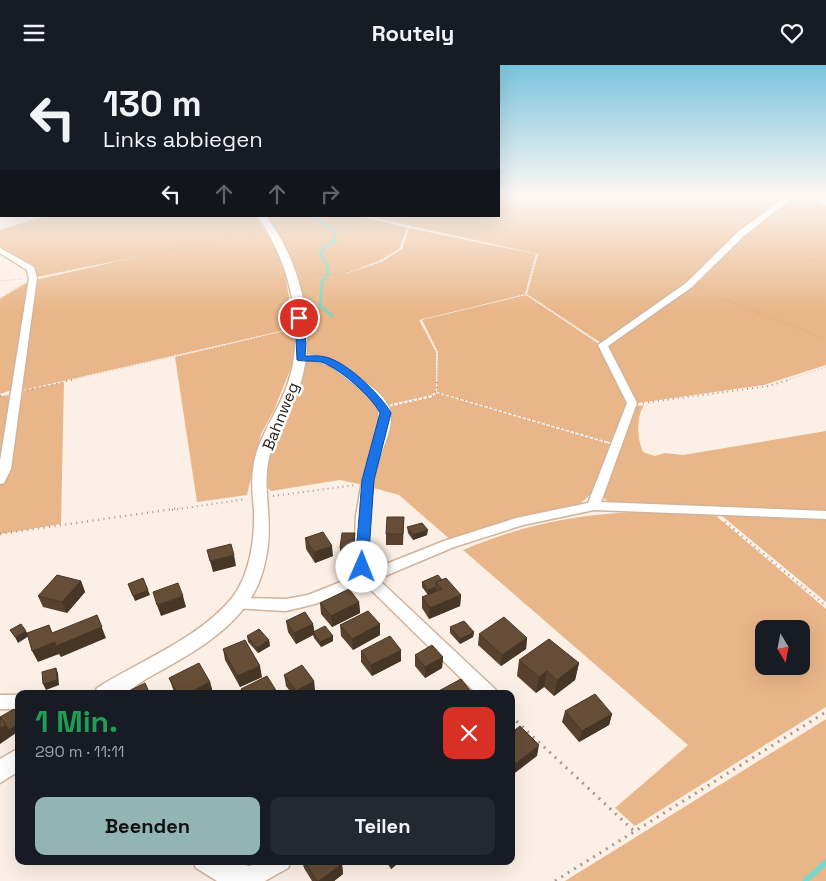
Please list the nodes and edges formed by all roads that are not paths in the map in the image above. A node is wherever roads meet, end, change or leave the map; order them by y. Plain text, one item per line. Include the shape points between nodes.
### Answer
1 (274, 234) edge
2 (741, 234) edge
3 (0, 250) edge
4 (300, 358) junction
5 (0, 480) edge
6 (594, 506) junction
7 (826, 515) edge
8 (367, 577) junction
9 (238, 604) junction
10 (111, 690) edge
11 (485, 690) edge
12 (0, 702) edge
13 (15, 703) edge
14 (15, 761) edge
15 (0, 773) edge
16 (210, 865) edge
17 (274, 865) edge

1 - 4 main road, Bahnweg via 286,262 298,308 302,343
2 - 6 street via 689,285 603,345 632,403
3 - 5 street via 32,269 33,278 5,469
4 - 8 street via 312,357 332,363 384,407 386,413 368,484 360,559
4 - 9 main road, Bahnweg via 294,385 272,431 260,469 262,521 256,565
6 - 7 street
6 - 8 street via 521,521 449,544
8 - 9 street via 310,600
8 - 11 street
9 - 10 main road via 207,631
12 - 13 street
14 - 15 main road
16 - 17 street via 223,873 251,877

